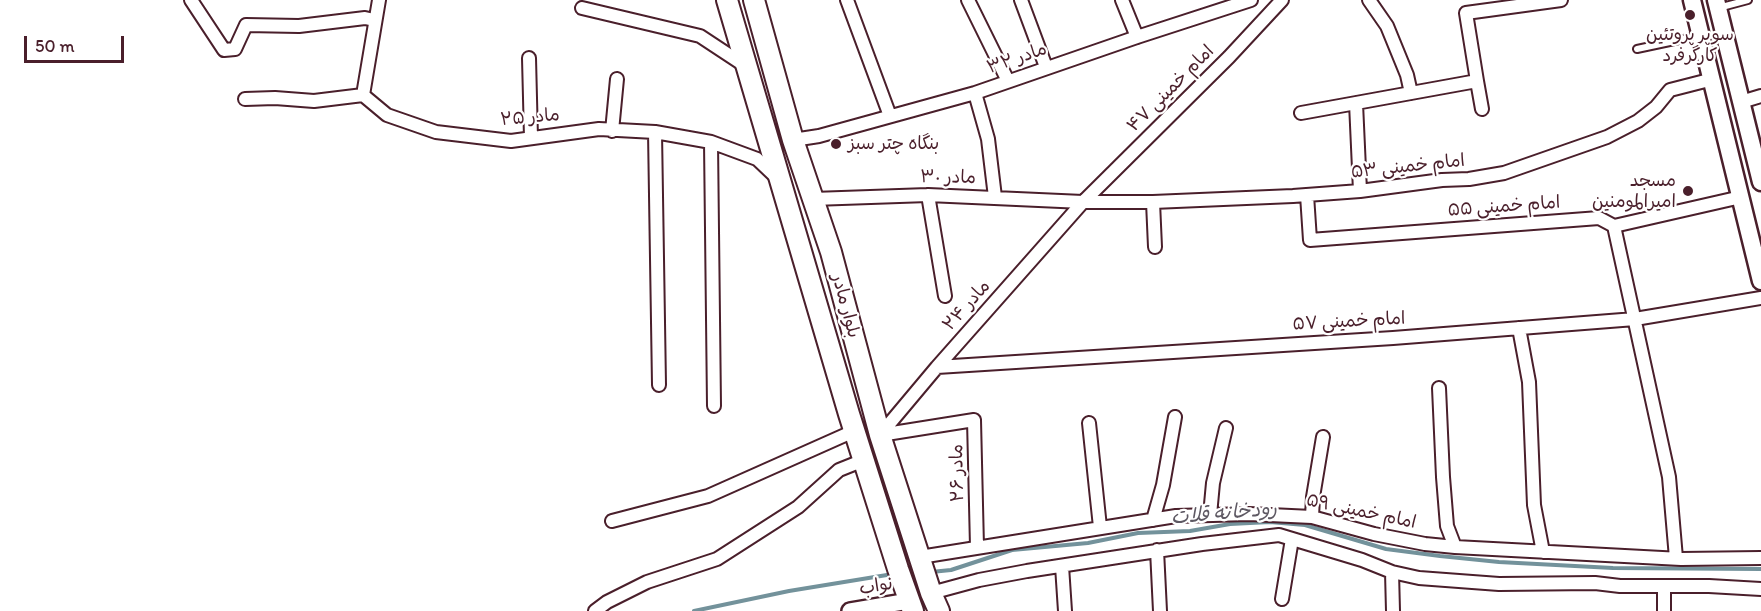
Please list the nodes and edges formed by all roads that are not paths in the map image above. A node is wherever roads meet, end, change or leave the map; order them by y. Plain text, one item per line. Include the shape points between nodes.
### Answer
1 (191, 0) edge
2 (379, 0) edge
3 (596, 0) edge
4 (727, 0) edge
5 (754, 0) edge
6 (847, 0) edge
7 (968, 0) edge
8 (1021, 0) edge
9 (1122, 0) edge
10 (1282, 0) edge
11 (1370, 0) edge
12 (1561, 0) edge
13 (1692, 0) edge
14 (1748, 0) edge
15 (1244, 1) edge
16 (1717, 4) edge
17 (582, 8) dead end
18 (598, 13) junction
19 (374, 20) junction
20 (1702, 36) junction
21 (1137, 37) junction
22 (1637, 50) dead end
23 (529, 58) dead end
24 (748, 67) junction
25 (1046, 68) junction
26 (617, 79) dead end
27 (1713, 79) junction
28 (1008, 81) junction
29 (1478, 81) junction
30 (975, 93) junction
31 (1411, 93) junction
32 (363, 95) junction
33 (1761, 96) edge
34 (245, 99) dead end
35 (1741, 102) junction
36 (1356, 103) junction
37 (1482, 109) dead end
38 (1301, 112) dead end
39 (890, 117) junction
40 (612, 131) junction
41 (655, 132) junction
42 (531, 138) junction
43 (793, 140) junction
44 (711, 142) junction
45 (1757, 152) edge
46 (780, 180) junction
47 (1761, 180) edge
48 (1360, 191) junction
49 (928, 195) junction
50 (1307, 195) junction
51 (995, 197) junction
52 (1741, 197) junction
53 (813, 199) junction
54 (1083, 202) junction
55 (1153, 202) junction
56 (1614, 226) junction
57 (1155, 248) dead end
58 (831, 252) junction
59 (804, 260) junction
60 (1761, 281) edge
61 (945, 296) dead end
62 (1761, 298) edge
63 (1635, 318) junction
64 (1520, 328) junction
65 (937, 367) junction
66 (659, 385) dead end
67 (1440, 388) dead end
68 (714, 406) dead end
69 (1175, 417) dead end
70 (1089, 423) dead end
71 (1226, 428) dead end
72 (855, 431) junction
73 (880, 435) junction
74 (1323, 437) dead end
75 (864, 460) junction
76 (1210, 515) junction
77 (1312, 517) junction
78 (1154, 520) junction
79 (612, 521) dead end
80 (1100, 527) junction
81 (1293, 539) junction
82 (977, 547) junction
83 (1455, 547) junction
84 (1156, 550) junction
85 (1543, 552) junction
86 (1676, 558) junction
87 (1761, 558) edge
88 (921, 561) junction
89 (1062, 566) junction
90 (1392, 572) junction
91 (1664, 586) junction
92 (930, 589) junction
93 (1761, 589) edge
94 (1282, 599) dead end
95 (909, 601) edge
96 (878, 609) edge
97 (595, 611) edge
98 (850, 611) edge
99 (939, 611) edge
100 (1065, 611) edge
101 (1160, 611) edge
102 (1393, 611) edge
103 (1664, 611) edge

1 - 19 street via 224,50 235,49 246,25 299,26
2 - 19 street
3 - 18 street
4 - 24 main road, بلوار مادر
5 - 43 main road, بلوار مادر
6 - 39 street
7 - 28 street
8 - 25 street
9 - 21 street
10 - 54 street, امام خمینی ۴۷
11 - 31 street via 1387,26
12 - 29 street via 1466,13
13 - 20 main road
14 - 16 lane
15 - 21 street, مادر ۳۲
16 - 35 main road
17 - 18 street
18 - 24 street via 700,36
19 - 32 street
20 - 22 lane
20 - 27 main road
21 - 25 street, مادر ۳۲
23 - 42 street
24 - 46 main road, بلوار مادر
25 - 28 street, مادر ۳۲
26 - 40 street
27 - 48 street, امام خمینی ۵۳ via 1670,90 1638,121 1607,137 1504,173
27 - 52 main road
28 - 30 street, مادر ۳۲
29 - 31 street
29 - 37 street
30 - 39 street, مادر ۳۲
30 - 51 street via 988,139
31 - 36 street
32 - 34 street via 314,101
32 - 42 street, مادر ۲۵ via 387,116 436,132 511,141
33 - 35 street
35 - 45 main road
36 - 38 street
36 - 48 street
39 - 43 street, مادر ۳۲
40 - 41 street, مادر ۲۵
40 - 42 street, مادر ۲۵ via 577,131
41 - 44 street, مادر ۲۵
41 - 66 street
43 - 53 main road, بلوار مادر
44 - 46 street, مادر ۲۵ via 757,159
44 - 68 street
45 - 47 main road
46 - 59 main road, بلوار مادر
48 - 50 street, امام خمینی ۵۳
49 - 51 street, مادر ۳۰
49 - 53 street, مادر ۳۰
49 - 61 street
50 - 55 street, امام خمینی ۵۳
50 - 56 street, امام خمینی ۵۵ via 1310,240 1599,218
51 - 54 street, مادر ۳۰
52 - 56 street, امام خمینی ۵۵
52 - 60 main road
53 - 58 main road, بلوار مادر
54 - 55 street, امام خمینی ۵۳
54 - 65 street, مادر ۲۴
55 - 57 street
56 - 63 street
58 - 59 main road
58 - 73 main road, بلوار مادر
59 - 72 main road, بلوار مادر
62 - 63 street, امام خمینی ۵۷
63 - 64 street, امام خمینی ۵۷
63 - 86 street via 1669,477
64 - 65 street, امام خمینی ۵۷
64 - 85 street via 1529,382 1534,505
65 - 73 street, مادر ۲۴
67 - 83 street via 1446,506
69 - 78 street
70 - 80 street
71 - 76 street
72 - 75 main road, بلوار مادر
72 - 79 street via 708,496
73 - 82 street, مادر ۲۶ via 974,420
73 - 88 main road, بلوار مادر
74 - 77 street
75 - 95 main road, بلوار مادر
75 - 97 street via 839,470 798,507 717,559 646,582
76 - 77 street, امام خمینی ۵۹
76 - 78 street, امام خمینی ۵۹
77 - 83 street, امام خمینی ۵۹ via 1374,534
78 - 80 street, امام خمینی ۵۹
80 - 82 street, امام خمینی ۵۹
81 - 84 street via 1279,535
81 - 90 street
81 - 94 street
82 - 88 street, امام خمینی ۵۹
83 - 85 street, امام خمینی ۵۹
84 - 89 street
84 - 101 street
85 - 86 street, امام خمینی ۵۹
86 - 87 street, امام خمینی ۵۹
88 - 92 main road, بلوار مادر
89 - 92 street
89 - 100 street
90 - 91 street via 1499,584
90 - 102 street
91 - 93 street
91 - 103 street
92 - 99 main road, بلوار مادر
95 - 96 street, نواب
96 - 98 street, نواب

